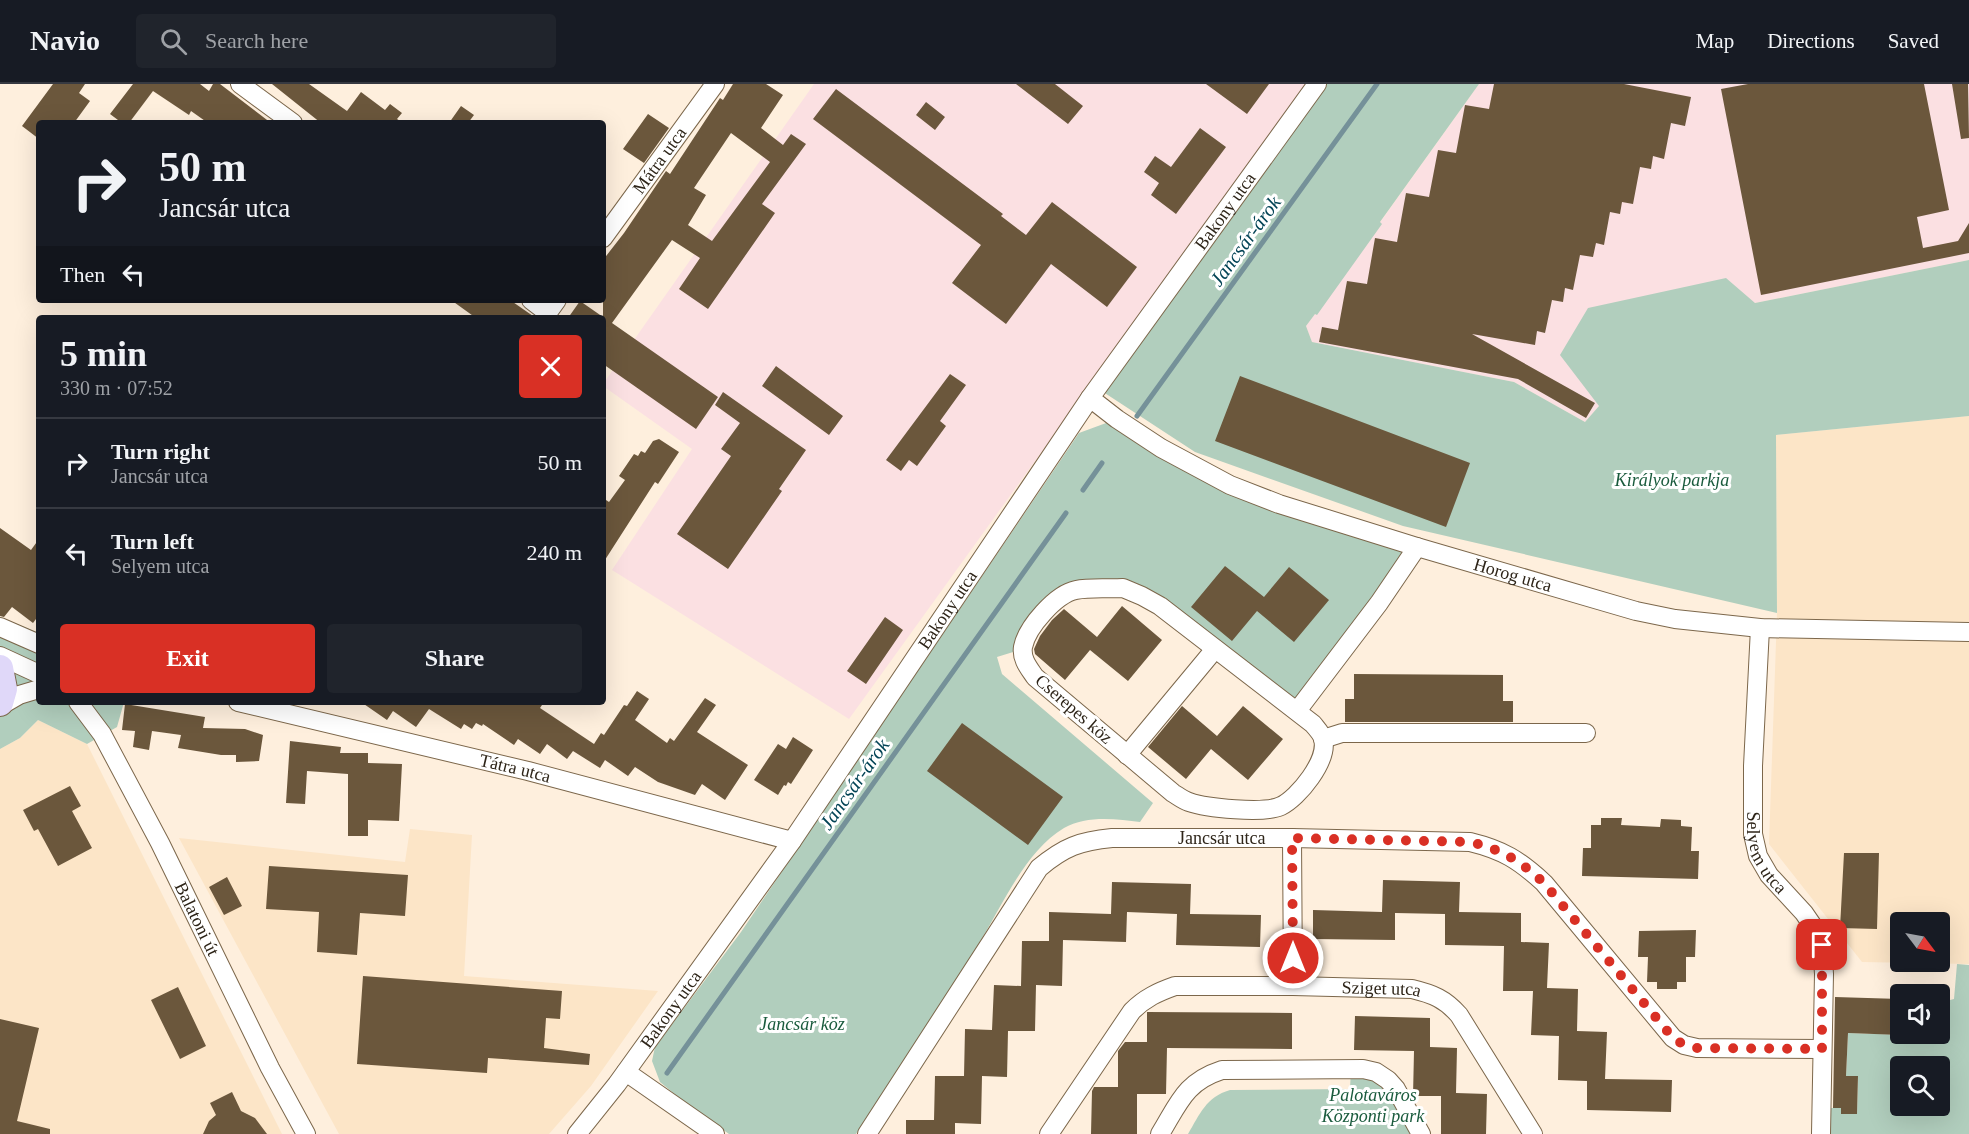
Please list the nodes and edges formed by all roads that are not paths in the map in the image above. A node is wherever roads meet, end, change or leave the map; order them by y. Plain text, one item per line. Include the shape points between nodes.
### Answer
1 (240, 84) edge
2 (715, 84) edge
3 (1317, 84) edge
4 (289, 120) edge
5 (606, 234) edge
6 (537, 303) edge
7 (550, 310) edge
8 (1090, 398) junction
9 (1417, 547) junction
10 (0, 627) edge
11 (1760, 628) junction
12 (1969, 632) edge
13 (36, 643) edge
14 (1215, 649) junction
15 (0, 656) edge
16 (0, 668) edge
17 (36, 673) edge
18 (36, 690) edge
19 (0, 705) edge
20 (78, 705) edge
21 (266, 705) edge
22 (1297, 711) junction
23 (1586, 733) dead end
24 (1323, 739) junction
25 (1127, 755) junction
26 (1292, 838) junction
27 (792, 841) junction
28 (1293, 986) junction
29 (1822, 1049) junction
30 (626, 1072) junction
31 (306, 1134) edge
32 (577, 1134) edge
33 (715, 1134) edge
34 (867, 1134) edge
35 (1049, 1134) edge
36 (1160, 1134) edge
37 (1421, 1134) edge
38 (1533, 1134) edge
39 (1821, 1134) edge

1 - 4 street
2 - 5 street, Mátra utca
3 - 8 street, Bakony utca
6 - 7 street
8 - 9 street, Horog utca via 1161,448 1230,485
8 - 27 street, Bakony utca
9 - 11 street, Horog utca via 1636,611
9 - 22 street
10 - 13 street
11 - 12 street, Horog utca
11 - 29 street, Selyem utca via 1753,834 1758,856 1769,875 1821,939
14 - 22 street, Cserepes köz
14 - 25 street, Cserepes köz
14 - 25 street, Cserepes köz via 1160,606 1123,588 1075,590 1046,610 1028,635 1023,649 1026,664 1035,677
15 - 17 street
16 - 19 main road via 4,689
18 - 19 street
20 - 31 street, Balatoni út via 102,734 160,843
21 - 27 street, Tátra utca
22 - 24 street, Cserepes köz
23 - 24 street via 1342,733
24 - 25 street, Cserepes köz via 1323,754 1316,771 1296,795 1281,806 1266,810 1186,801
26 - 28 street
26 - 29 street, Jancsár utca via 1470,842 1496,848 1544,883 1673,1038 1684,1045
26 - 34 street, Jancsár utca via 1112,838 1089,840 1055,855 1040,868
27 - 30 street, Bakony utca
28 - 35 street, Sziget utca via 1175,986 1144,999
28 - 38 street, Sziget utca via 1412,989 1447,1001
29 - 39 street, Selyem utca
30 - 32 street, Bakony utca
30 - 33 street
36 - 37 street via 1189,1088 1204,1076 1222,1070 1318,1069 1376,1072 1396,1089

